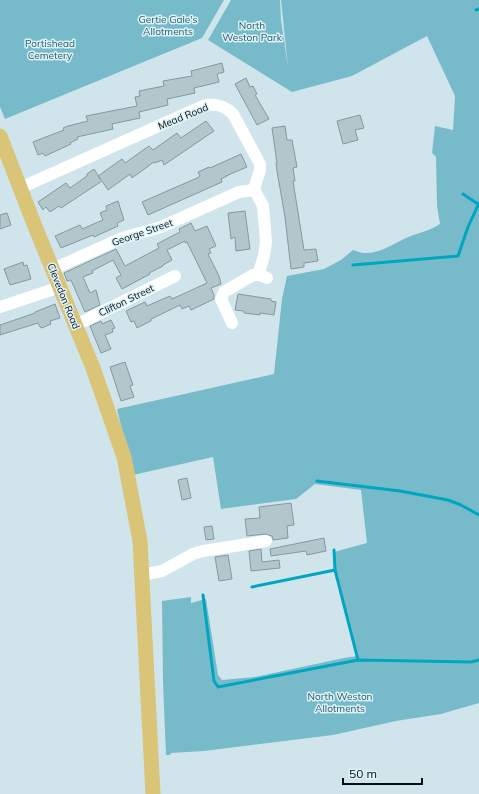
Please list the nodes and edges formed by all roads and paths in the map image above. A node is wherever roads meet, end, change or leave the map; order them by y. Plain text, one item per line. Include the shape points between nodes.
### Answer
1 (0, 136) edge
2 (20, 188) junction
3 (254, 190) junction
4 (53, 269) junction
5 (176, 275) dead end
6 (60, 287) junction
7 (0, 307) edge
8 (232, 323) dead end
9 (76, 325) junction
10 (266, 541) dead end
11 (142, 575) junction
12 (153, 794) edge

1 - 2 main road, Clevedon Road
2 - 3 street, Mead Road via 204,106 214,104 231,112 259,162 260,170
2 - 4 main road, Clevedon Road
3 - 4 street, George Street via 239,192 161,228 122,238
3 - 8 street via 263,206 266,242 264,256 259,276 224,292 222,296
4 - 6 main road, Clevedon Road
5 - 9 street, Clifton Street
6 - 7 street
6 - 9 main road, Clevedon Road
9 - 11 main road, Clevedon Road via 124,458 139,534
10 - 11 street via 203,551 162,571
11 - 12 main road, Clevedon Road

